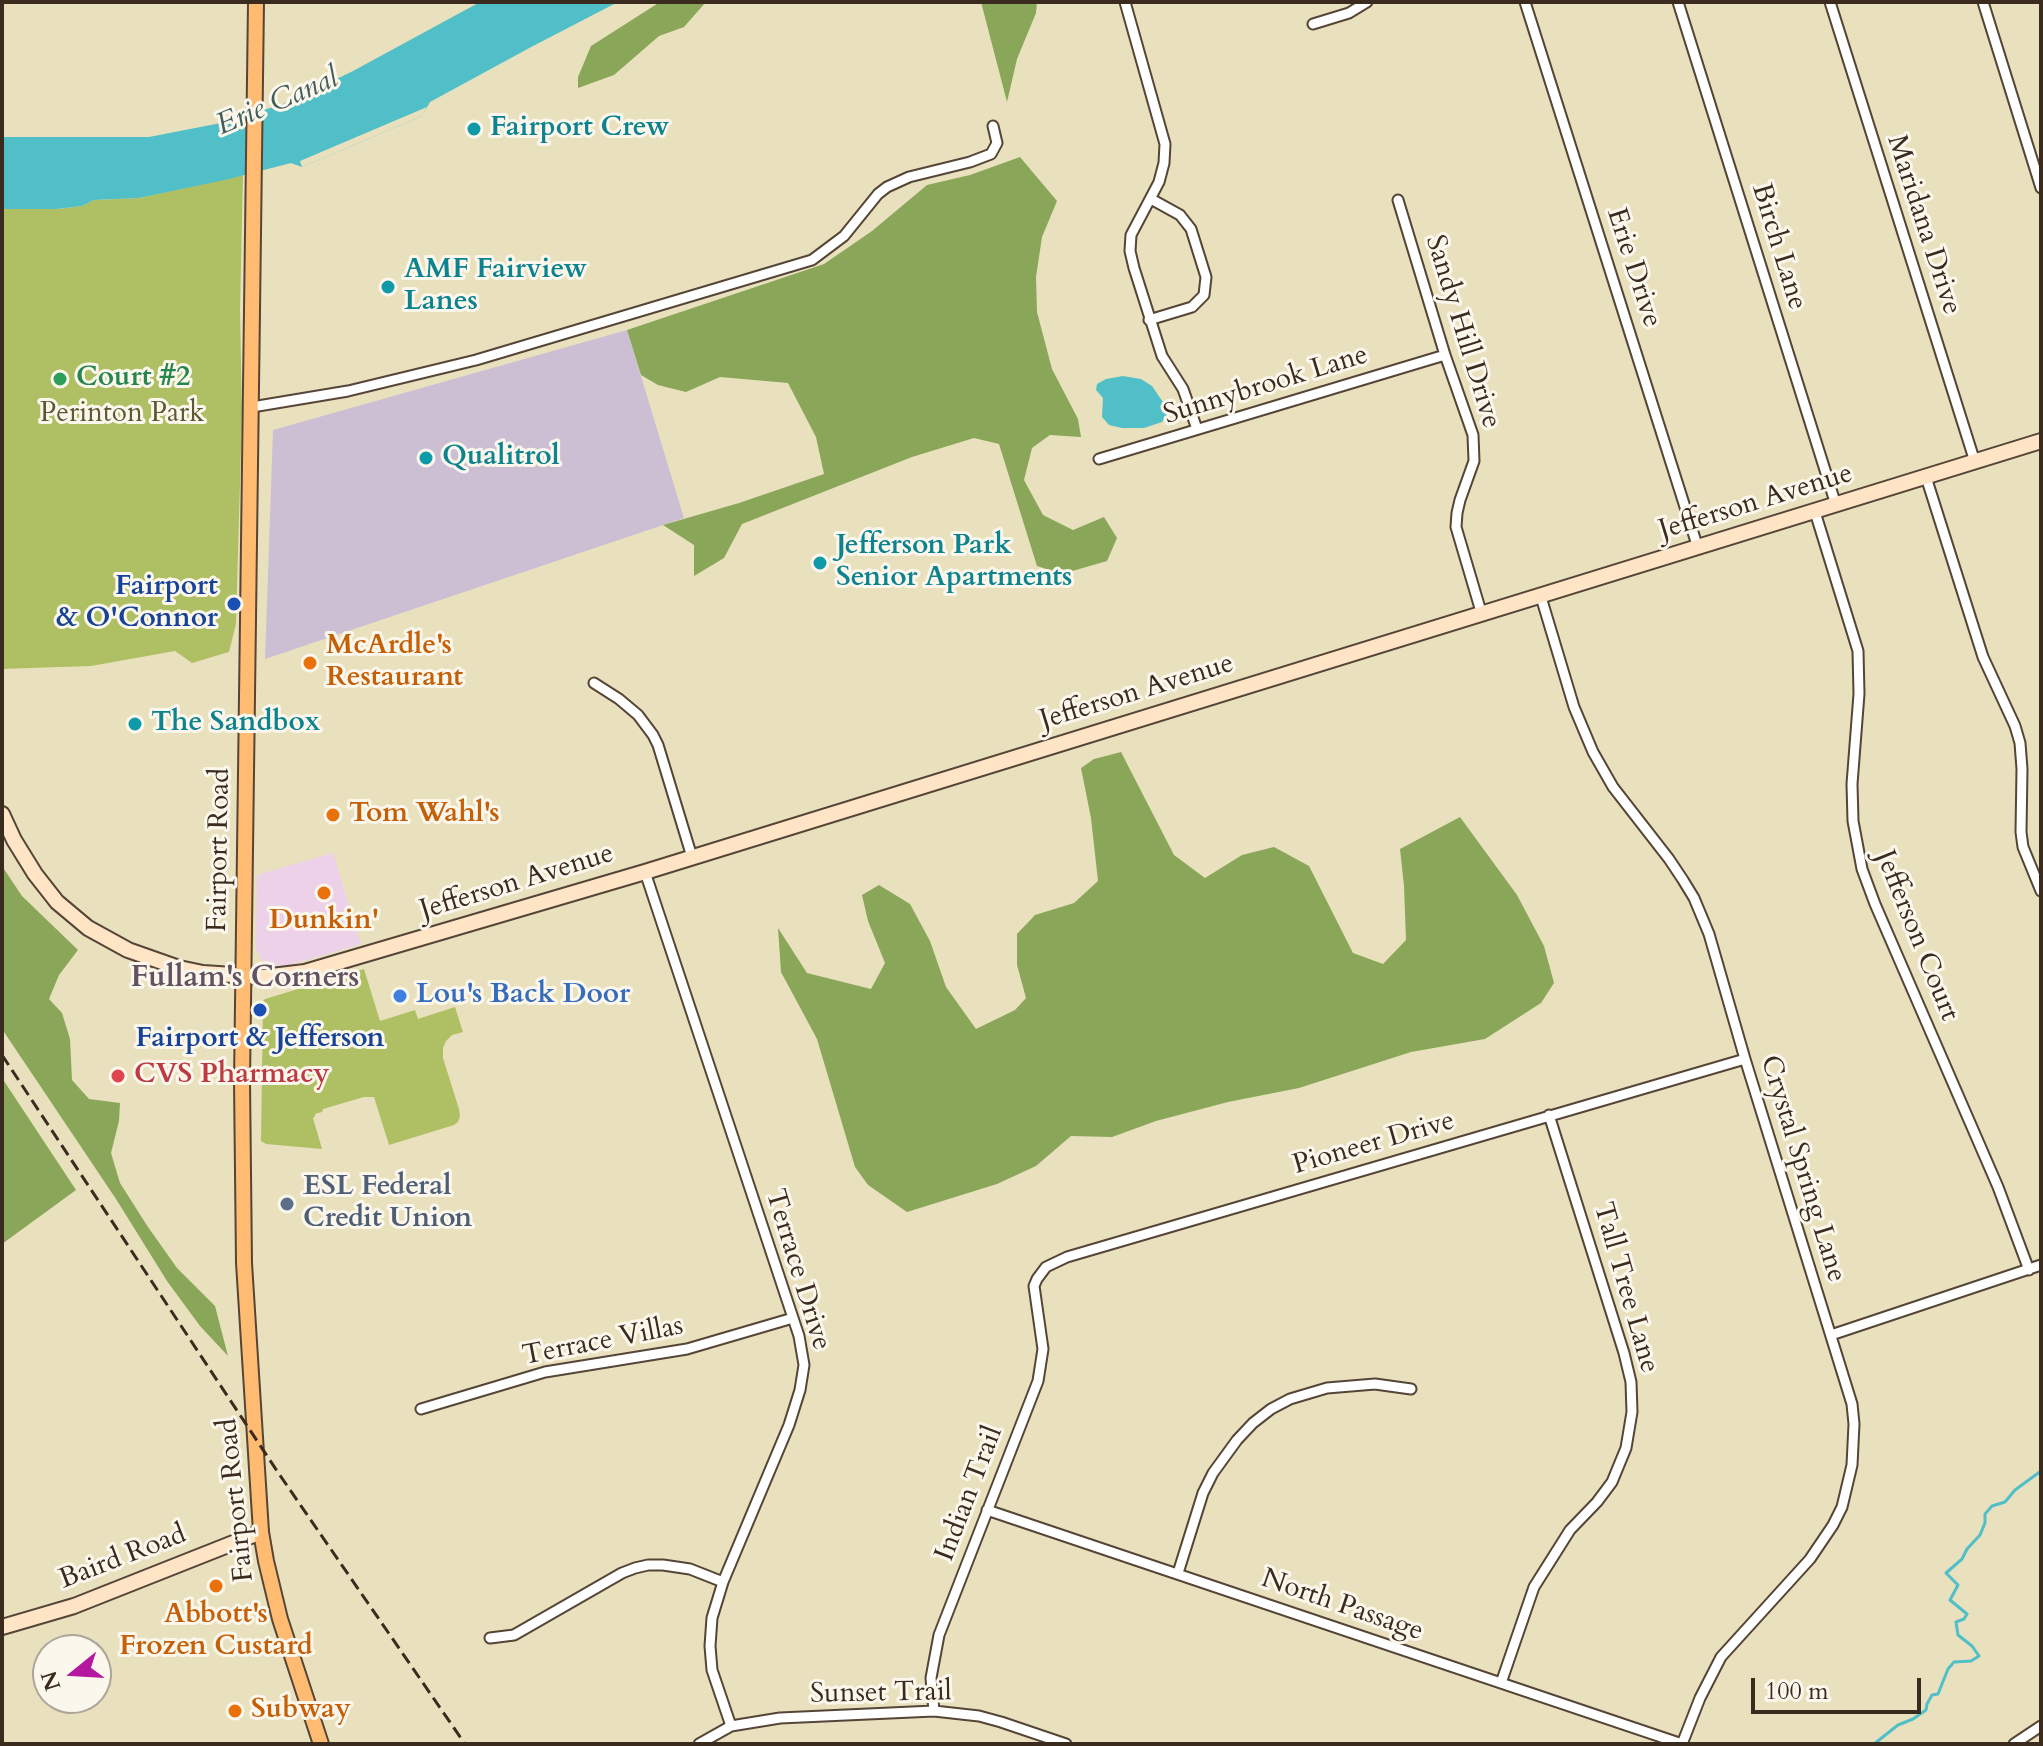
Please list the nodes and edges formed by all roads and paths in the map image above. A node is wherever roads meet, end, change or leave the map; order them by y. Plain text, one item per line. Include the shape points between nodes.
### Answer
1 (256, 2) edge
2 (1125, 2) edge
3 (1367, 2) edge
4 (1525, 2) edge
5 (1678, 2) edge
6 (1830, 2) edge
7 (1983, 2) edge
8 (1313, 24) dead end
9 (993, 126) dead end
10 (2041, 188) edge
11 (1151, 199) junction
12 (1398, 200) dead end
13 (1149, 320) junction
14 (1445, 355) junction
15 (252, 407) junction
16 (1197, 429) junction
17 (2041, 441) edge
18 (1099, 459) dead end
19 (1975, 462) junction
20 (1926, 477) junction
21 (1836, 505) junction
22 (1815, 512) junction
23 (1698, 548) junction
24 (1541, 597) junction
25 (1482, 615) junction
26 (594, 683) dead end
27 (2, 814) edge
28 (692, 857) junction
29 (645, 872) junction
30 (2041, 891) edge
31 (243, 977) junction
32 (1745, 1059) junction
33 (1549, 1115) junction
34 (2041, 1265) edge
35 (2029, 1270) junction
36 (1035, 1294) joint
37 (793, 1318) junction
38 (1831, 1335) junction
39 (1411, 1389) dead end
40 (421, 1409) dead end
41 (987, 1510) junction
42 (261, 1532) junction
43 (1178, 1573) junction
44 (723, 1582) junction
45 (2, 1627) edge
46 (490, 1638) dead end
47 (1501, 1683) junction
48 (934, 1711) junction
49 (731, 1726) junction
50 (2041, 1726) edge
51 (321, 1744) edge
52 (699, 1744) edge
53 (1066, 1744) edge
54 (1682, 1744) edge
55 (2014, 1744) edge

1 - 15 main road, Fairport Road
2 - 11 street via 1165,144
3 - 8 street
4 - 23 street, Erie Drive
5 - 21 street, Birch Lane
6 - 19 street, Maridana Drive
7 - 10 street
9 - 15 street via 997,143 991,154 887,187 844,236 812,260 476,360 348,391
11 - 13 street via 1131,235 1130,251
11 - 13 street via 1180,215 1191,229 1206,277 1204,295 1192,307
12 - 14 street, Sandy Hill Drive
13 - 16 street
14 - 16 street, Sunnybrook Lane
14 - 25 street, Sandy Hill Drive via 1475,443 1456,527
15 - 31 main road, Fairport Road
16 - 18 street, Sunnybrook Lane
17 - 19 street, Jefferson Avenue
19 - 20 street, Jefferson Avenue
20 - 21 street, Jefferson Avenue
20 - 30 street via 1983,657 2020,743 2023,847
21 - 22 street, Jefferson Avenue
22 - 23 street, Jefferson Avenue
22 - 35 street, Jefferson Court via 1858,651 1852,784 1862,869
23 - 24 street, Jefferson Avenue
24 - 25 street, Jefferson Avenue
24 - 32 street, Crystal Spring Lane via 1593,752 1694,898
25 - 28 street, Jefferson Avenue
26 - 28 street via 638,715 653,735
27 - 31 street, Jefferson Avenue via 35,874 88,928 128,950 179,968
28 - 29 street, Jefferson Avenue
29 - 31 street, Jefferson Avenue via 305,972
29 - 37 street, Terrace Drive
31 - 42 main road, Fairport Road via 244,1263
32 - 33 street, Pioneer Drive
32 - 38 street, Crystal Spring Lane
33 - 36 street, Pioneer Drive via 1067,1257 1046,1267
33 - 47 street, Tall Tree Lane via 1624,1353 1632,1412 1626,1448 1612,1482 1570,1530 1534,1587
34 - 35 street
35 - 38 street
36 - 41 street, Indian Trail via 1043,1349 1038,1381
37 - 40 street, Terrace Villas via 687,1349 545,1372
37 - 44 street, Terrace Drive via 804,1365 800,1390
38 - 54 street, Crystal Spring Lane via 1854,1424 1842,1507 1810,1559 1721,1657
39 - 43 street via 1375,1384 1327,1388 1290,1399 1253,1423 1223,1458 1203,1493
41 - 43 street, North Passage
41 - 48 street, Indian Trail via 939,1635 931,1678
42 - 45 street, Baird Road via 74,1606
42 - 51 main road, Fairport Road via 276,1606
43 - 47 street, North Passage
44 - 46 street via 690,1569 635,1568 514,1635
44 - 49 street, Terrace Drive via 710,1646 712,1670
47 - 54 street, North Passage
48 - 49 street, Sunset Trail via 780,1718
48 - 53 street, Sunset Trail via 990,1719
49 - 52 street, Sunset Trail
50 - 55 street

